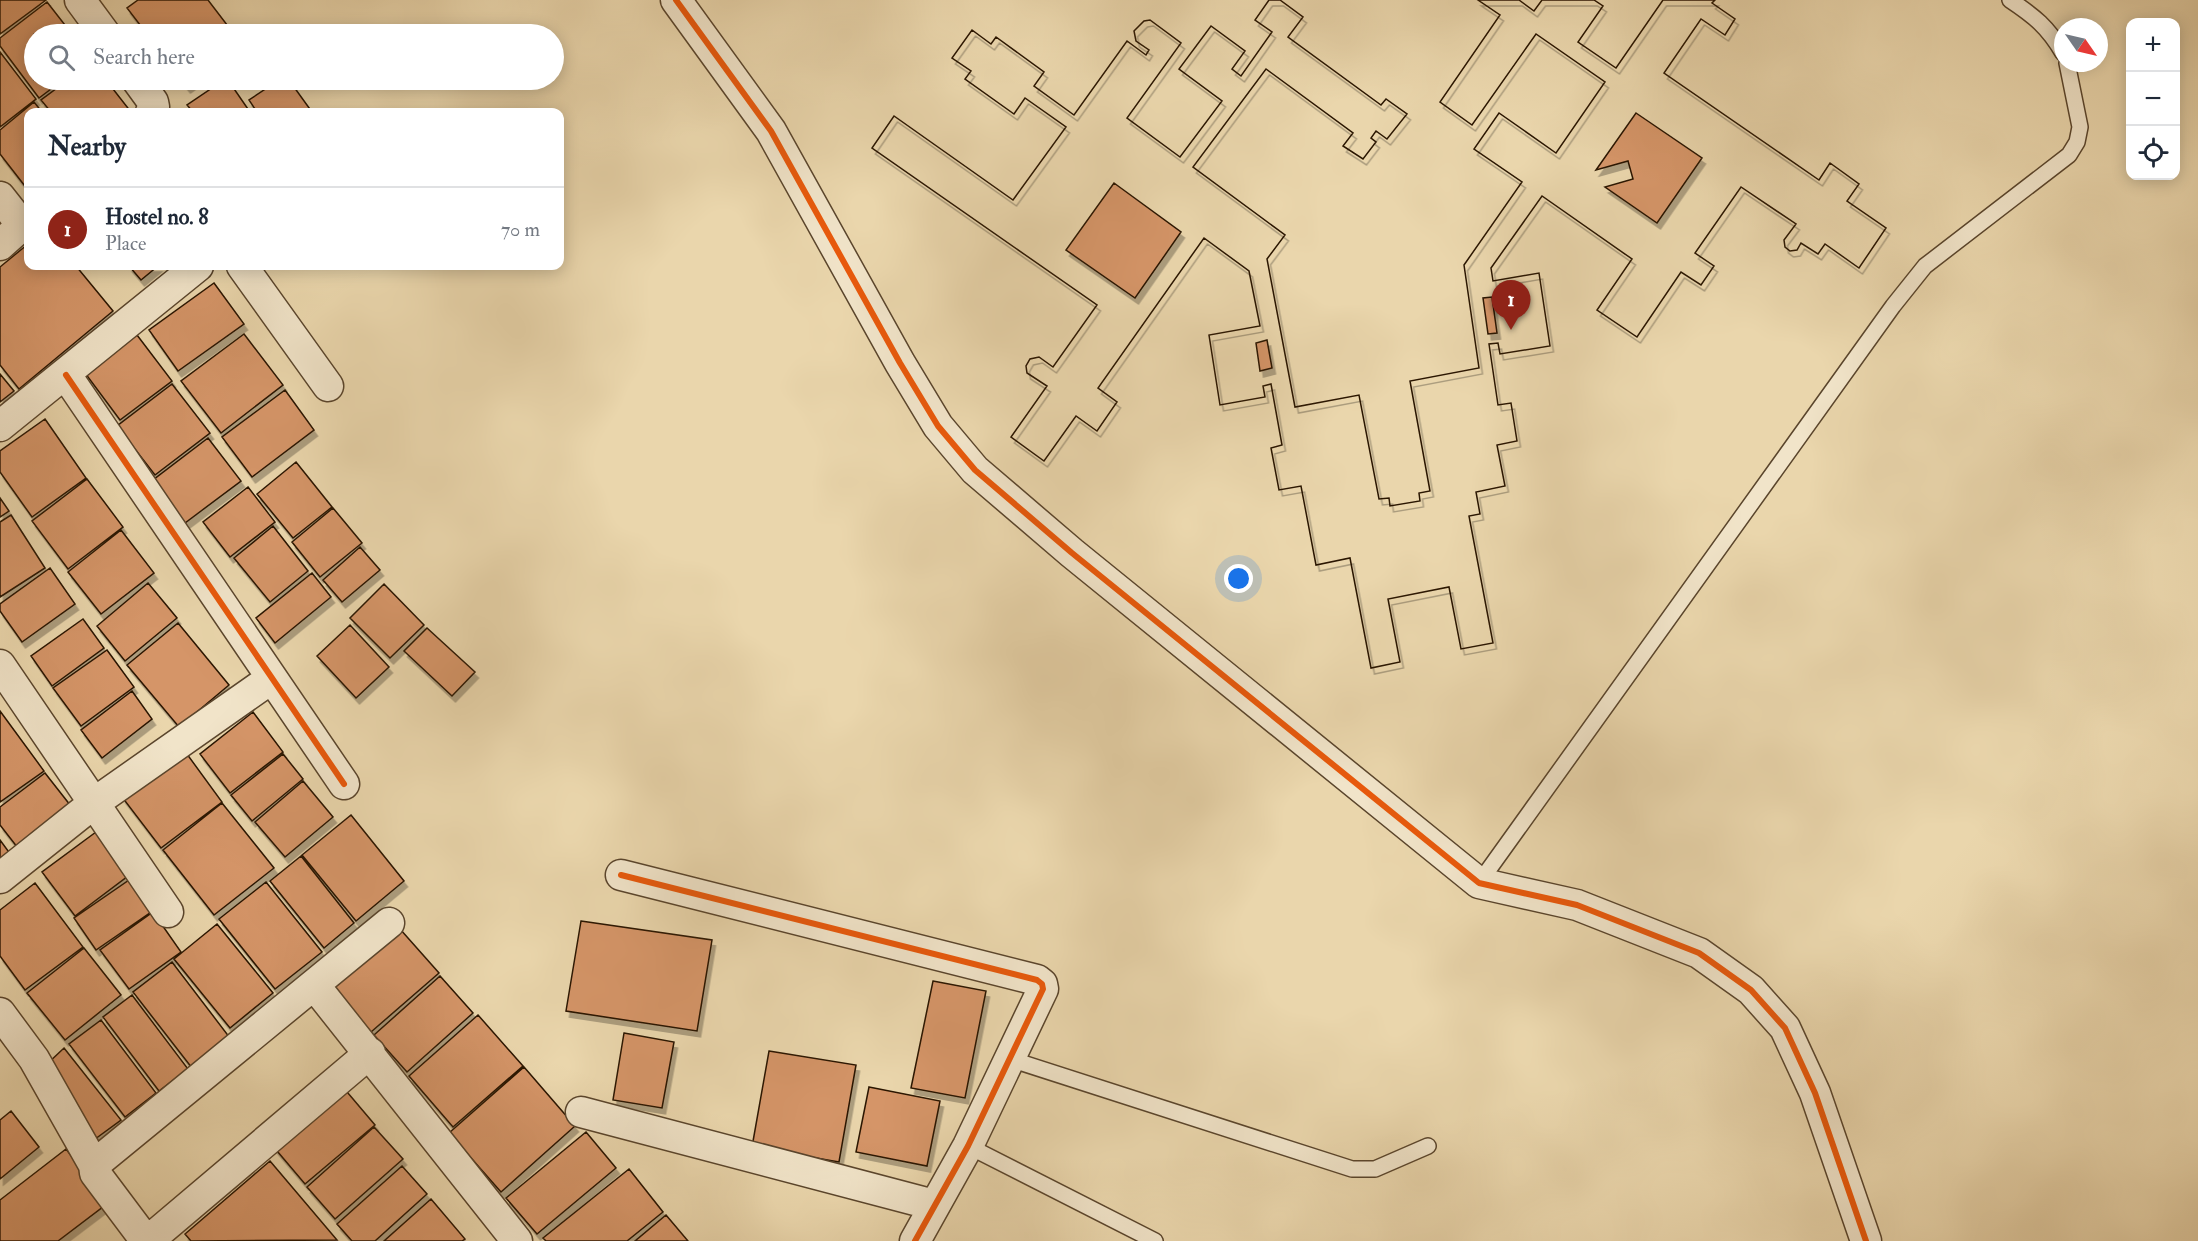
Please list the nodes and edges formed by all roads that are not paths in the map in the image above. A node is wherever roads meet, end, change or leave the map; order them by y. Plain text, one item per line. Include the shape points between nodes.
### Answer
1 (80, 0) edge
2 (676, 0) edge
3 (2010, 0) edge
4 (98, 24) edge
5 (2054, 40) edge
6 (2069, 72) edge
7 (144, 90) edge
8 (153, 108) edge
9 (0, 196) edge
10 (24, 222) edge
11 (24, 224) edge
12 (0, 245) edge
13 (193, 270) edge
14 (245, 270) edge
15 (66, 375) junction
16 (328, 386) dead end
17 (0, 426) edge
18 (0, 665) edge
19 (272, 678) junction
20 (344, 784) dead end
21 (94, 803) junction
22 (621, 875) dead end
23 (0, 878) edge
24 (1479, 883) junction
25 (168, 912) dead end
26 (389, 923) dead end
27 (315, 986) junction
28 (0, 1013) edge
29 (370, 1053) junction
30 (1010, 1059) junction
31 (581, 1112) dead end
32 (968, 1146) junction
33 (1428, 1146) dead end
34 (94, 1165) junction
35 (934, 1205) junction
36 (178, 1231) edge
37 (147, 1241) edge
38 (517, 1241) edge
39 (915, 1241) edge
40 (1155, 1241) edge
41 (1866, 1241) edge

1 - 4 street
2 - 24 street via 771,131 938,426 975,470
3 - 5 lane via 2034,16
6 - 24 lane via 2080,127 2069,155 1925,266
7 - 8 street
9 - 10 street
11 - 12 street
13 - 15 street
14 - 16 street
15 - 17 street
15 - 19 street
18 - 21 street
19 - 20 street
19 - 21 street
21 - 23 street
21 - 25 street
22 - 30 street via 1037,980 1043,989
24 - 41 street via 1577,904 1699,953 1750,990 1785,1028 1815,1092
26 - 27 street
27 - 29 street
27 - 34 street
28 - 34 street via 34,1059
29 - 36 street
29 - 38 street
30 - 32 street
30 - 33 lane via 1352,1169 1375,1170
31 - 35 street
32 - 35 street
32 - 40 lane
34 - 37 street via 95,1173
35 - 39 street
36 - 37 street

